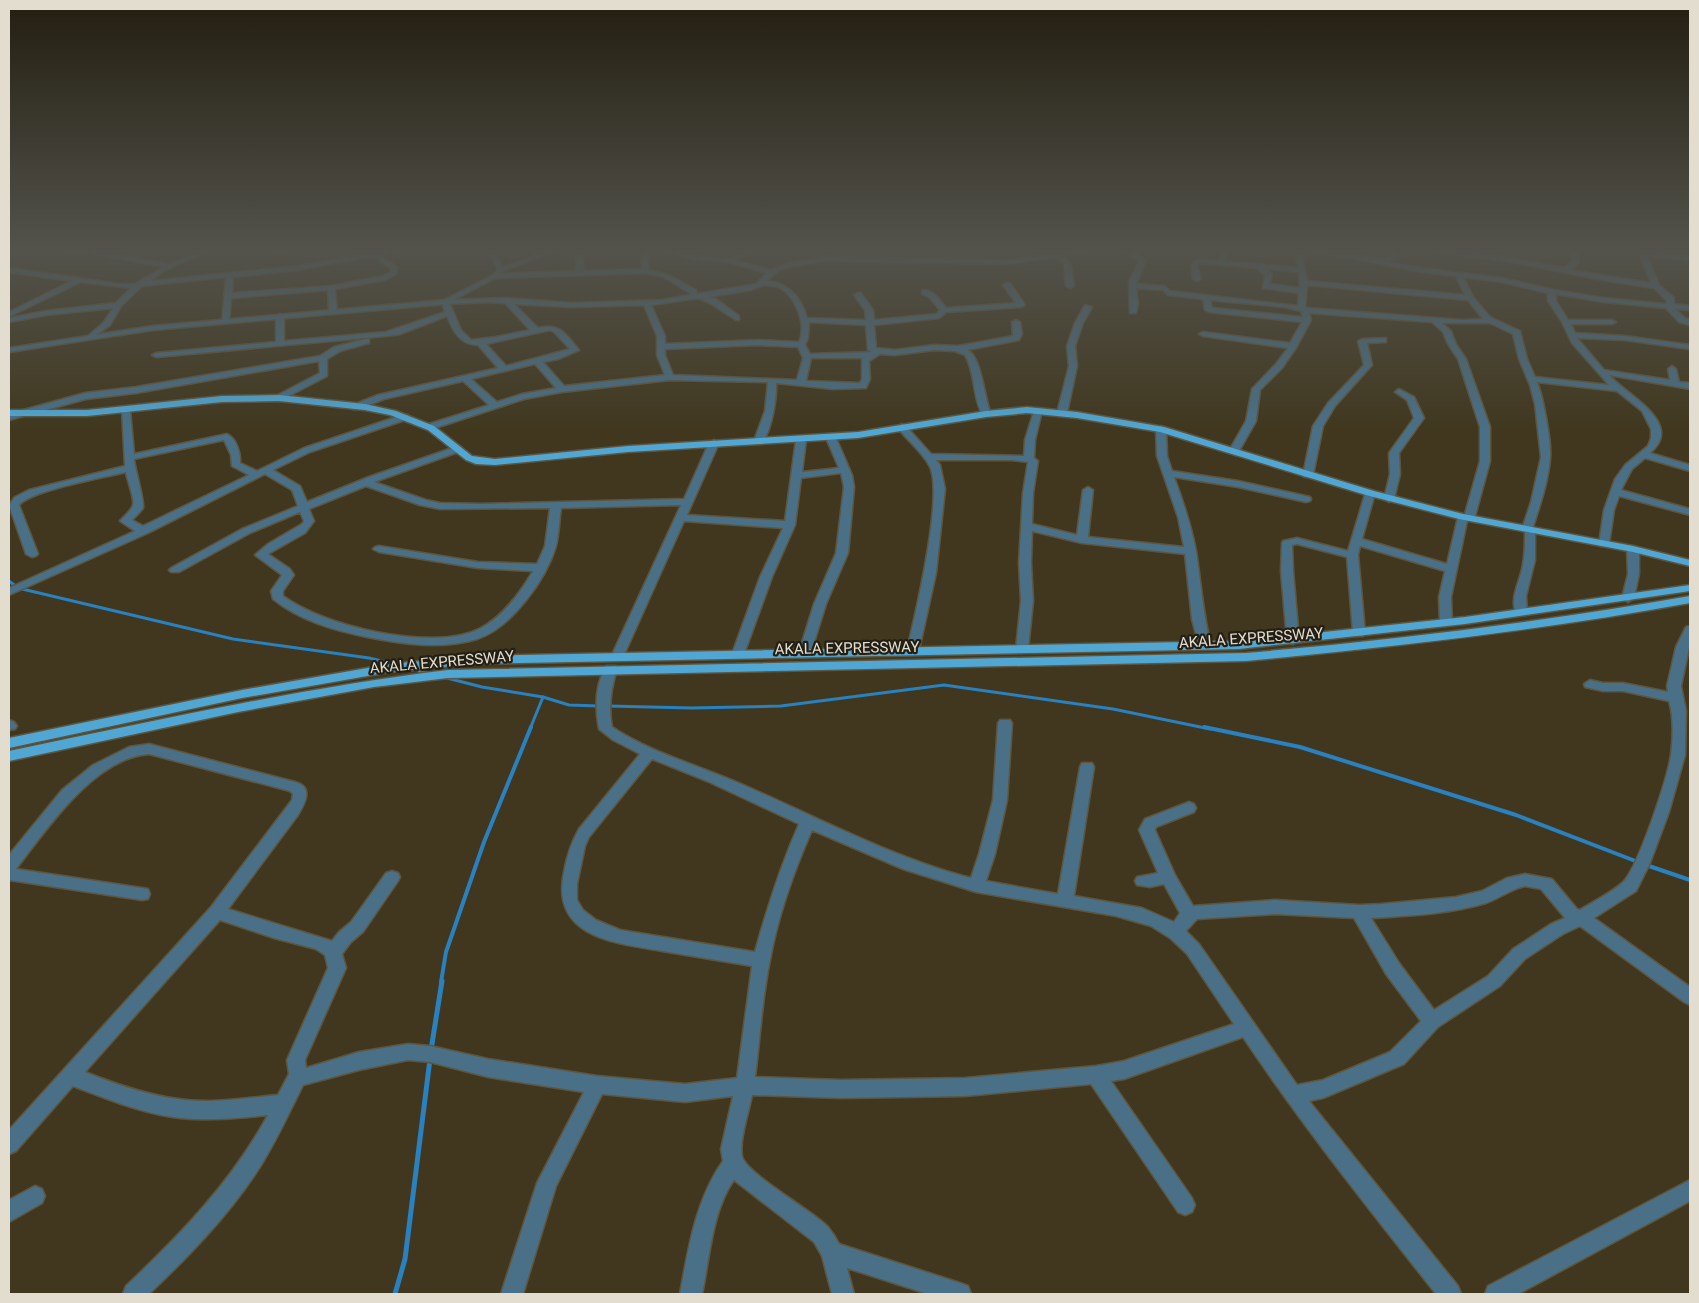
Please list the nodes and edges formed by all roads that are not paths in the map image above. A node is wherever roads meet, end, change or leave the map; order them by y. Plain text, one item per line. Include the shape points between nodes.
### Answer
1 (75, 310) edge
2 (115, 310) edge
3 (225, 310) edge
4 (358, 310) edge
5 (448, 310) edge
6 (515, 310) edge
7 (649, 310) edge
8 (724, 310) edge
9 (801, 310) edge
10 (869, 310) edge
11 (944, 310) edge
12 (1086, 310) edge
13 (1209, 310) edge
14 (1304, 310) joint
15 (1480, 310) edge
16 (1558, 310) edge
17 (1672, 310) edge
18 (333, 312) joint
19 (449, 313) junction
20 (280, 316) junction
21 (736, 318) dead end
22 (9, 320) edge
23 (804, 320) junction
24 (1307, 320) junction
25 (1434, 320) junction
26 (1492, 321) junction
27 (225, 322) junction
28 (1016, 322) dead end
29 (1566, 322) junction
30 (1612, 322) dead end
31 (870, 323) junction
32 (1690, 323) edge
33 (535, 330) junction
34 (386, 334) junction
35 (1203, 334) dead end
36 (1572, 335) junction
37 (91, 337) junction
38 (1383, 340) dead end
39 (480, 342) junction
40 (280, 343) junction
41 (801, 345) junction
42 (1292, 346) junction
43 (662, 347) junction
44 (1690, 347) edge
45 (957, 349) junction
46 (9, 350) edge
47 (878, 352) junction
48 (156, 354) dead end
49 (807, 356) junction
50 (869, 356) junction
51 (323, 358) junction
52 (537, 361) junction
53 (503, 368) junction
54 (1672, 369) dead end
55 (1603, 372) junction
56 (464, 377) junction
57 (670, 377) junction
58 (1532, 379) junction
59 (772, 380) junction
60 (801, 382) junction
61 (1675, 383) junction
62 (1690, 386) edge
63 (562, 389) junction
64 (1620, 389) junction
65 (1399, 392) dead end
66 (279, 398) junction
67 (496, 406) junction
68 (356, 407) junction
69 (126, 410) junction
70 (1038, 411) junction
71 (14, 413) edge
72 (1062, 413) junction
73 (986, 414) junction
74 (9, 417) edge
75 (405, 417) junction
76 (429, 427) junction
77 (902, 427) junction
78 (1161, 430) junction
79 (831, 438) junction
80 (801, 440) junction
81 (759, 441) junction
82 (714, 443) junction
83 (458, 449) junction
84 (1234, 451) junction
85 (1643, 454) junction
86 (130, 457) junction
87 (927, 457) junction
88 (1029, 459) junction
89 (130, 468) junction
90 (1690, 468) edge
91 (845, 470) junction
92 (263, 473) junction
93 (1168, 473) junction
94 (1308, 475) junction
95 (797, 476) junction
96 (365, 482) junction
97 (1088, 490) dead end
98 (1615, 492) junction
99 (1370, 494) junction
100 (1306, 499) dead end
101 (1389, 499) junction
102 (686, 502) junction
103 (556, 504) junction
104 (302, 507) junction
105 (1690, 512) edge
106 (1467, 517) junction
107 (679, 518) junction
108 (790, 525) junction
109 (1028, 526) junction
110 (1528, 529) junction
111 (144, 531) junction
112 (1082, 540) junction
113 (1356, 541) junction
114 (1604, 544) junction
115 (379, 549) dead end
116 (1633, 549) junction
117 (1190, 551) junction
118 (32, 554) dead end
119 (1352, 555) junction
120 (1689, 563) edge
121 (540, 568) junction
122 (1450, 569) junction
123 (175, 570) dead end
124 (1690, 588) edge
125 (9, 592) edge
126 (1628, 598) junction
127 (1690, 600) edge
128 (1521, 612) junction
129 (1446, 622) junction
130 (1690, 630) edge
131 (1359, 633) junction
132 (1294, 640) junction
133 (1205, 646) junction
134 (1022, 649) junction
135 (913, 650) junction
136 (805, 652) junction
137 (738, 654) junction
138 (618, 655) junction
139 (778, 659) junction
140 (474, 660) junction
141 (611, 669) junction
142 (421, 671) junction
143 (469, 672) junction
144 (1590, 684) dead end
145 (1674, 698) junction
146 (1005, 723) dead end
147 (9, 743) edge
148 (650, 752) junction
149 (9, 756) edge
150 (1087, 767) dead end
151 (1190, 808) dead end
152 (808, 821) junction
153 (9, 866) edge
154 (9, 874) edge
155 (392, 877) dead end
156 (1168, 877) junction
157 (1144, 880) dead end
158 (976, 886) junction
159 (142, 894) dead end
160 (1065, 901) junction
161 (217, 912) junction
162 (1359, 912) junction
163 (1189, 914) junction
164 (1581, 918) junction
165 (1177, 932) junction
166 (334, 953) junction
167 (761, 960) junction
168 (1690, 997) edge
169 (1432, 1021) junction
170 (1246, 1028) junction
171 (299, 1074) junction
172 (1096, 1075) junction
173 (71, 1076) junction
174 (597, 1085) junction
175 (745, 1086) junction
176 (1294, 1095) junction
177 (283, 1104) junction
178 (9, 1144) edge
179 (734, 1164) junction
180 (1690, 1190) edge
181 (35, 1196) dead end
182 (1185, 1205) dead end
183 (9, 1212) edge
184 (832, 1252) junction
185 (134, 1294) edge
186 (512, 1294) edge
187 (691, 1294) edge
188 (843, 1294) edge
189 (960, 1294) edge
190 (1450, 1294) edge
191 (1496, 1294) edge

1 - 22 street
2 - 37 street via 107,323
3 - 27 street
4 - 18 street
5 - 19 street
6 - 33 street
7 - 43 street via 661,336
8 - 21 street
9 - 23 street
10 - 31 street
11 - 31 street via 939,316 928,318
12 - 72 street via 1071,346 1073,366
13 - 24 street
14 - 24 street
14 - 25 street
15 - 26 street
16 - 29 street
17 - 32 street
18 - 20 street
19 - 34 street
19 - 39 street via 464,339
20 - 27 street
20 - 40 street
23 - 31 street
23 - 41 street via 806,333
24 - 42 street
25 - 26 street
25 - 106 street via 1447,331 1462,359 1485,427 1485,461
26 - 58 street via 1517,333
27 - 37 street
28 - 45 street via 1016,338
29 - 30 street
29 - 36 street
31 - 47 street via 871,348
33 - 39 street
33 - 52 street via 555,328 575,350
34 - 40 street
34 - 51 street via 337,349
35 - 42 street
36 - 44 street
36 - 55 street
37 - 46 street
38 - 94 street via 1362,341 1368,365 1331,405 1318,426
39 - 53 street
40 - 48 street
41 - 43 street via 766,342
41 - 49 street
42 - 84 street via 1279,366 1256,389 1251,421
43 - 57 street via 661,355
45 - 47 street
45 - 73 street via 968,352 972,358 980,403
47 - 50 street
49 - 50 street
49 - 60 street
50 - 60 street via 864,363 866,379 863,386
51 - 66 street via 322,376
51 - 71 street via 85,396
52 - 53 street
52 - 63 street
53 - 56 street
54 - 61 street
55 - 61 street
55 - 64 street
56 - 67 street
56 - 68 street via 381,397
57 - 59 street
57 - 63 street
58 - 64 street
58 - 110 street via 1539,404 1546,458
59 - 60 street
59 - 81 street via 768,418
61 - 62 street
63 - 67 street
64 - 85 street via 1645,409 1654,422 1656,438
65 - 101 street via 1411,399 1419,418 1394,452 1395,474
66 - 68 main road
66 - 69 main road via 222,399
67 - 76 street
68 - 75 main road
69 - 71 main road
69 - 86 street
70 - 72 main road
70 - 73 main road
70 - 88 street via 1030,440
71 - 74 street
72 - 78 main road
73 - 77 main road
75 - 76 main road
75 - 92 street via 313,448
76 - 83 main road
77 - 79 main road
77 - 87 street
78 - 84 main road
78 - 93 street via 1162,456
79 - 80 main road
79 - 91 street
80 - 81 main road
80 - 95 street
81 - 82 main road
82 - 83 main road via 495,462 476,461
82 - 102 street
83 - 96 street
84 - 94 main road
85 - 90 street
85 - 98 street via 1628,467
86 - 89 street
86 - 92 street via 227,437 236,455 235,464
87 - 88 street
87 - 135 street via 935,465 940,489 930,573
88 - 109 street via 1033,467 1028,493
89 - 111 street via 139,499 138,507 126,522
89 - 118 street via 32,492 19,499 14,505
91 - 95 street
91 - 136 street via 849,487 844,544
92 - 104 street via 296,488
92 - 111 street
93 - 100 street
93 - 117 street
94 - 99 main road
95 - 108 street
96 - 103 street via 440,506
96 - 104 street
97 - 112 street
98 - 105 street
98 - 114 street
99 - 101 main road
99 - 113 street
101 - 106 main road
102 - 103 street
102 - 107 street
103 - 121 street via 550,546
104 - 121 street via 308,525 261,555 288,575 277,591 277,597 304,615 337,627 428,640 475,636 503,618
104 - 123 street via 246,531
106 - 110 main road
106 - 122 street
107 - 108 street
107 - 138 street
108 - 137 street via 766,577
109 - 112 street
109 - 134 street via 1025,563 1027,601
110 - 114 main road
110 - 128 street via 1530,558 1518,604
111 - 125 street
112 - 117 street
113 - 119 street
113 - 122 street
114 - 116 main road
115 - 121 street via 478,565
116 - 120 main road
116 - 126 street via 1635,566
117 - 133 street via 1198,619
119 - 131 street
119 - 132 street via 1297,541 1287,543
122 - 129 street via 1445,597
124 - 126 main road, AKALA EXPRESSWAY
126 - 128 main road, AKALA EXPRESSWAY
127 - 139 main road, AKALA EXPRESSWAY via 1609,614 1246,657
128 - 129 main road, AKALA EXPRESSWAY
129 - 131 main road, AKALA EXPRESSWAY
130 - 145 street via 1682,647
131 - 132 main road, AKALA EXPRESSWAY
132 - 133 main road, AKALA EXPRESSWAY
133 - 134 main road, AKALA EXPRESSWAY
134 - 135 main road, AKALA EXPRESSWAY
135 - 136 main road, AKALA EXPRESSWAY
136 - 139 main road, AKALA EXPRESSWAY
137 - 138 main road, AKALA EXPRESSWAY
137 - 139 main road, AKALA EXPRESSWAY
138 - 140 main road, AKALA EXPRESSWAY
139 - 141 main road, AKALA EXPRESSWAY
140 - 142 main road, AKALA EXPRESSWAY
140 - 143 main road
141 - 143 main road, AKALA EXPRESSWAY
141 - 148 street via 605,685 603,708 606,729
142 - 143 main road, AKALA EXPRESSWAY
142 - 147 main road, AKALA EXPRESSWAY via 390,668 242,694
142 - 149 main road, AKALA EXPRESSWAY
144 - 145 street
145 - 164 street via 1679,710 1678,754 1662,812 1642,863 1630,886
146 - 158 street via 1000,800
148 - 152 street
148 - 167 street via 584,833 577,846 569,900 577,914 590,925 618,937
150 - 160 street
151 - 156 street via 1148,826 1147,833
152 - 158 street via 936,875
152 - 167 street via 792,856
153 - 161 street via 67,794 98,769 134,750 149,749 295,787 300,793 293,811
154 - 159 street
155 - 166 street
156 - 157 street
156 - 163 street
158 - 160 street
160 - 165 street via 1142,915
161 - 166 street via 320,943
161 - 173 street
162 - 163 street via 1275,907
162 - 164 street via 1456,904 1524,880 1546,883 1572,915
162 - 169 street via 1377,946
163 - 165 street
164 - 168 street
164 - 169 street via 1557,929 1520,954 1494,981
165 - 170 street
166 - 171 street via 337,968 296,1060
167 - 175 street
169 - 176 street via 1397,1058 1323,1089
170 - 172 street via 1124,1070
170 - 176 street
171 - 174 street via 304,1077 359,1061 408,1052
171 - 177 street
172 - 175 street via 965,1087 841,1089
172 - 182 street
173 - 177 street via 129,1098 179,1109
173 - 178 street
174 - 175 street via 685,1093
174 - 186 street via 547,1183
175 - 179 street via 731,1149
176 - 190 street
177 - 185 street via 250,1165 222,1202 176,1254
179 - 184 street via 746,1178 821,1235
179 - 187 street via 718,1185 709,1209
180 - 191 street
181 - 183 street
184 - 188 street
184 - 189 street

